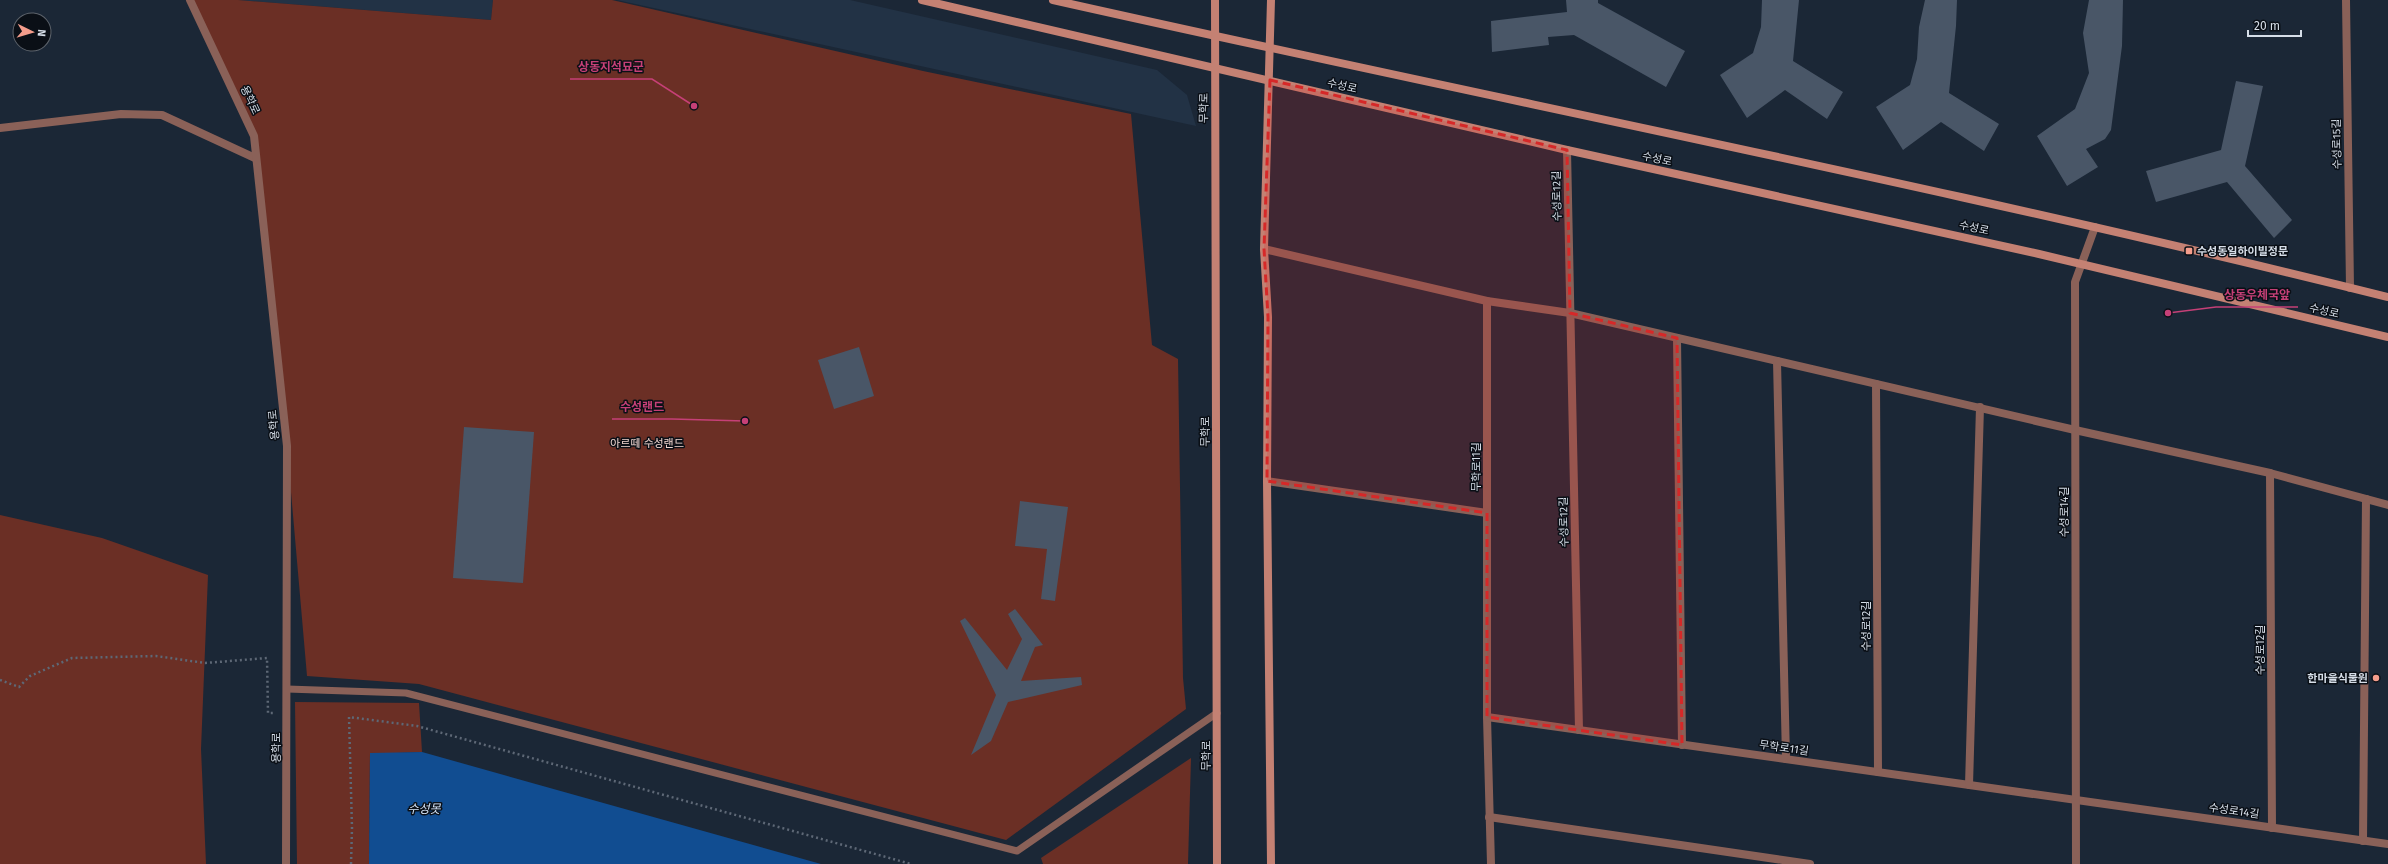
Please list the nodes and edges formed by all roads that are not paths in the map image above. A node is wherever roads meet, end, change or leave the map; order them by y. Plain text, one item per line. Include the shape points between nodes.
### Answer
1 (190, 0) edge
2 (922, 0) edge
3 (1053, 0) edge
4 (1215, 0) edge
5 (1271, 0) edge
6 (2346, 0) edge
7 (1216, 36) junction
8 (1271, 49) junction
9 (1215, 67) junction
10 (1270, 80) junction
11 (0, 128) edge
12 (1567, 150) junction
13 (255, 158) junction
14 (2095, 227) junction
15 (1264, 249) junction
16 (2081, 264) junction
17 (2350, 288) junction
18 (2388, 297) edge
19 (1487, 301) junction
20 (1570, 313) junction
21 (2388, 337) edge
22 (1677, 338) junction
23 (1777, 361) junction
24 (1876, 384) junction
25 (1980, 407) junction
26 (2075, 430) junction
27 (2270, 472) junction
28 (1267, 481) junction
29 (2366, 499) junction
30 (2388, 505) edge
31 (1487, 512) junction
32 (287, 689) junction
33 (1217, 713) junction
34 (1487, 717) junction
35 (1579, 730) junction
36 (1682, 745) junction
37 (1786, 759) junction
38 (1878, 772) junction
39 (1970, 785) junction
40 (2077, 800) junction
41 (1489, 817) junction
42 (2272, 828) junction
43 (2363, 841) junction
44 (2388, 844) edge
45 (286, 864) edge
46 (1217, 864) edge
47 (1271, 864) edge
48 (1491, 864) edge
49 (1810, 864) edge
50 (2076, 864) edge

1 - 13 street, 용학로 via 254,136
2 - 9 main road, 수성로
3 - 7 main road, 수성로
4 - 7 main road, 무학로
5 - 8 main road
6 - 17 street, 수성로15길
7 - 8 main road, 수성로
7 - 9 main road, 무학로
8 - 10 main road
8 - 14 main road, 수성로
9 - 10 main road, 수성로
9 - 33 main road, 무학로
10 - 12 main road, 수성로
10 - 15 main road
11 - 13 street via 121,114 162,115
12 - 16 main road, 수성로
12 - 20 street, 수성로12길
13 - 32 street, 용학로 via 287,446
14 - 16 street, 수성로14길
14 - 17 main road, 수성로
15 - 19 street
15 - 28 main road via 1268,317
16 - 21 main road, 수성로
16 - 26 street, 수성로14길 via 2074,282
17 - 18 main road, 수성로
19 - 20 street
19 - 31 street, 무학로11길
20 - 22 street
20 - 35 street, 수성로12길
22 - 23 street
22 - 36 street
23 - 24 street
23 - 37 street
24 - 25 street
24 - 38 street, 수성로12길
25 - 26 street
25 - 39 street
26 - 27 street
26 - 40 street, 수성로14길
27 - 29 street
27 - 42 street, 수성로12길
28 - 31 street
28 - 47 main road
29 - 30 street
29 - 43 street
31 - 34 street, 무학로11길
32 - 33 lane via 406,693 1017,851
32 - 45 street, 용학로
33 - 46 main road, 무학로
34 - 35 street, 무학로11길
34 - 41 street, 무학로11길
35 - 36 street, 무학로11길
36 - 37 street, 무학로11길
37 - 38 street, 무학로11길
38 - 39 street, 무학로11길
39 - 40 street, 무학로11길
40 - 42 street, 수성로14길
40 - 50 street, 수성로14길
41 - 48 street, 무학로11길
41 - 49 street
42 - 43 street, 수성로14길
43 - 44 street, 수성로14길

